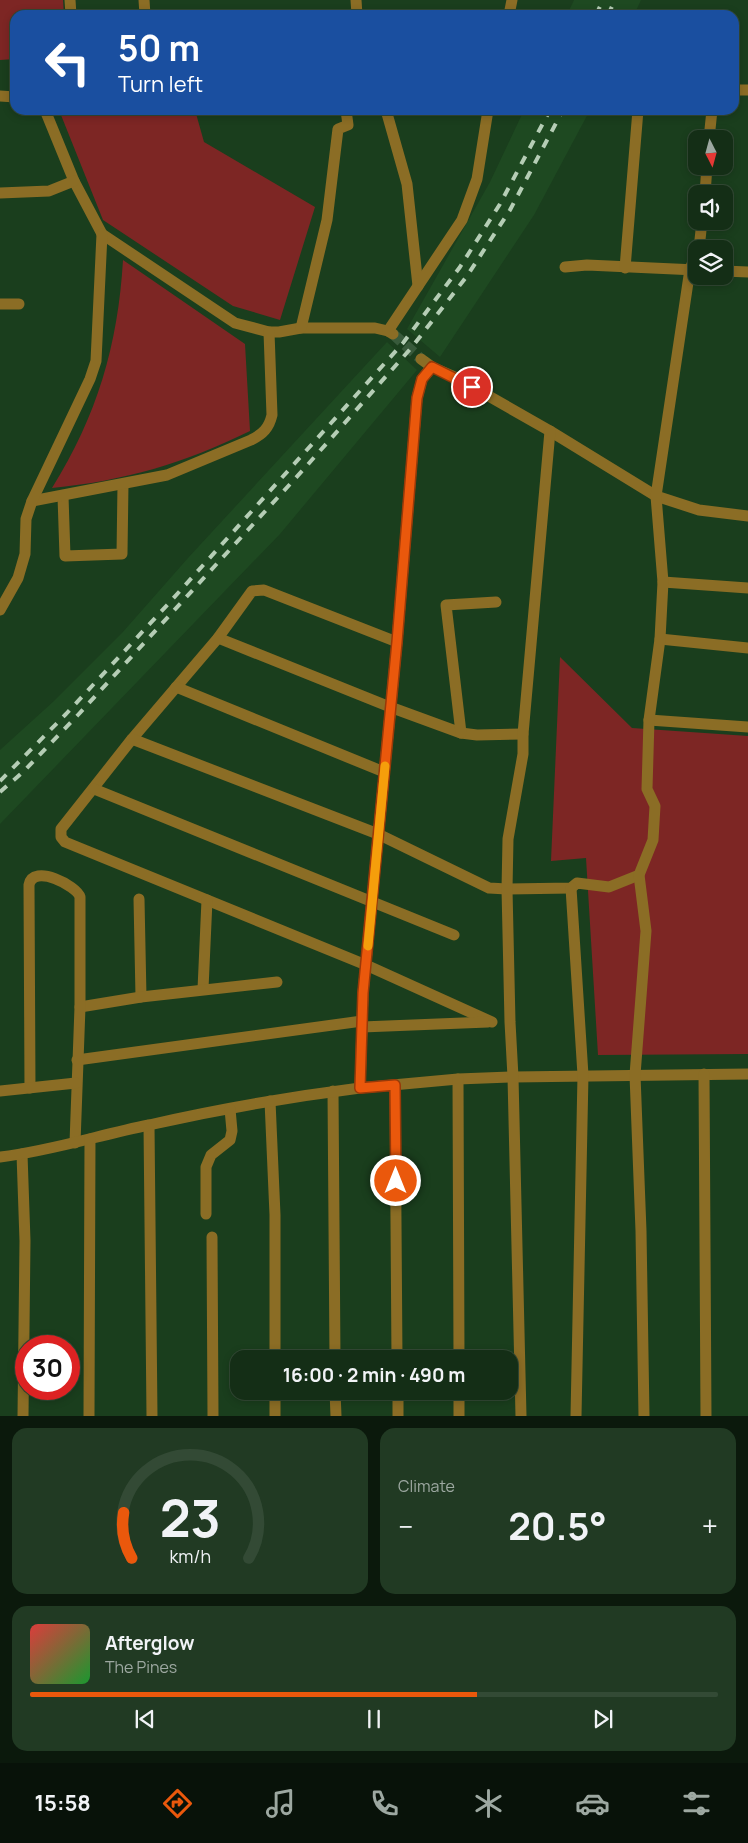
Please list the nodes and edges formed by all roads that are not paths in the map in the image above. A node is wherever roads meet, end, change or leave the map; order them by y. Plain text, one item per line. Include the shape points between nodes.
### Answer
1 (47, 115) edge
2 (347, 115) edge
3 (387, 115) edge
4 (487, 115) edge
5 (638, 115) edge
6 (711, 115) edge
7 (710, 130) edge
8 (74, 181) junction
9 (0, 193) edge
10 (102, 234) junction
11 (565, 267) dead end
12 (625, 268) junction
13 (688, 270) edge
14 (733, 271) edge
15 (748, 272) edge
16 (691, 285) edge
17 (418, 286) junction
18 (0, 304) edge
19 (19, 304) dead end
20 (301, 328) junction
21 (269, 332) junction
22 (421, 359) tunnel mouth
23 (432, 367) junction
24 (550, 431) junction
25 (123, 484) junction
26 (63, 496) junction
27 (656, 496) junction
28 (32, 501) junction
29 (748, 516) edge
30 (663, 582) junction
31 (748, 588) edge
32 (496, 602) dead end
33 (0, 610) edge
34 (218, 638) junction
35 (660, 639) junction
36 (397, 642) junction
37 (748, 648) edge
38 (176, 687) junction
39 (390, 707) junction
40 (648, 720) junction
41 (748, 728) edge
42 (461, 733) junction
43 (523, 734) junction
44 (132, 738) junction
45 (384, 772) junction
46 (94, 789) junction
47 (378, 834) junction
48 (640, 875) junction
49 (571, 888) junction
50 (507, 889) junction
51 (139, 898) dead end
52 (207, 900) junction
53 (372, 902) junction
54 (454, 935) dead end
55 (366, 965) junction
56 (277, 982) dead end
57 (203, 989) junction
58 (141, 997) junction
59 (80, 1007) junction
60 (492, 1022) junction
61 (510, 1022) junction
62 (362, 1024) junction
63 (77, 1060) junction
64 (704, 1074) junction
65 (748, 1074) edge
66 (583, 1075) junction
67 (635, 1075) junction
68 (513, 1076) junction
69 (458, 1079) junction
70 (76, 1083) junction
71 (395, 1085) junction
72 (30, 1088) junction
73 (360, 1088) junction
74 (0, 1091) edge
75 (333, 1091) junction
76 (270, 1101) junction
77 (230, 1109) junction
78 (149, 1124) junction
79 (90, 1139) junction
80 (75, 1143) junction
81 (22, 1154) junction
82 (0, 1157) edge
83 (206, 1214) dead end
84 (212, 1236) dead end
85 (275, 1350) edge
86 (335, 1350) edge
87 (397, 1350) edge
88 (459, 1350) edge
89 (275, 1400) edge
90 (335, 1400) edge
91 (398, 1400) edge
92 (459, 1400) edge
93 (23, 1416) edge
94 (89, 1416) edge
95 (152, 1416) edge
96 (213, 1416) edge
97 (275, 1416) edge
98 (336, 1416) edge
99 (398, 1416) edge
100 (459, 1416) edge
101 (521, 1416) edge
102 (576, 1416) edge
103 (644, 1416) edge
104 (706, 1416) edge

1 - 8 street
2 - 20 street via 348,125 338,129 326,226
3 - 17 street via 407,184
4 - 17 street via 470,202 462,220
5 - 12 street
6 - 7 street
8 - 9 street via 49,191
8 - 10 street
10 - 21 street via 235,323
10 - 28 street via 96,361
11 - 12 street
12 - 13 street
14 - 15 street
16 - 27 street
17 - 20 street via 390,332 376,328
18 - 19 street
20 - 21 street
21 - 25 street via 272,414 262,434 167,475
22 - 23 street
23 - 24 street
23 - 36 street via 422,379 417,398
24 - 27 street
24 - 43 street
25 - 26 street
25 - 26 street via 122,554 65,556
26 - 28 street
27 - 29 street via 699,510
27 - 30 street
28 - 33 street via 26,519 25,554 18,578
30 - 31 street
30 - 35 street
32 - 42 street via 446,604
34 - 36 street via 256,589
34 - 38 street
34 - 39 street
35 - 37 street
35 - 40 street
36 - 39 street
38 - 44 street
38 - 45 street
39 - 42 street
39 - 45 street
40 - 41 street
40 - 48 street via 647,789 655,806 653,840
42 - 43 street
43 - 50 street via 523,754 508,839
44 - 46 street
44 - 47 street
45 - 47 street
46 - 52 street via 61,829 65,842
46 - 53 street
47 - 50 street via 489,888
47 - 53 street
48 - 49 street via 609,887 578,883
48 - 67 street via 646,931
49 - 50 street
49 - 66 street
50 - 61 street
51 - 58 street
52 - 55 street
52 - 57 street
53 - 54 street
53 - 55 street
55 - 60 street
55 - 62 street
56 - 57 street
57 - 58 street
58 - 59 street
59 - 63 street
59 - 72 street via 79,893 47,876 33,877 29,885
60 - 61 street
60 - 62 street
61 - 68 street
62 - 63 street
62 - 73 street
63 - 70 street
64 - 65 street
64 - 67 street
64 - 104 street
66 - 67 street
66 - 68 street
66 - 102 street
67 - 103 street
68 - 69 street
68 - 101 street
69 - 71 street
69 - 88 street
70 - 72 street
70 - 80 street
71 - 73 street
71 - 87 street
72 - 74 street
73 - 75 street
75 - 76 street
75 - 86 street
76 - 77 street
76 - 85 street via 275,1215
77 - 78 street
77 - 83 street via 230,1140 211,1155 206,1167
78 - 79 street
78 - 95 street
79 - 80 street
79 - 94 street
80 - 81 street
81 - 82 street
81 - 93 street via 25,1241
84 - 96 street
89 - 97 street
90 - 98 street
91 - 99 street
92 - 100 street

